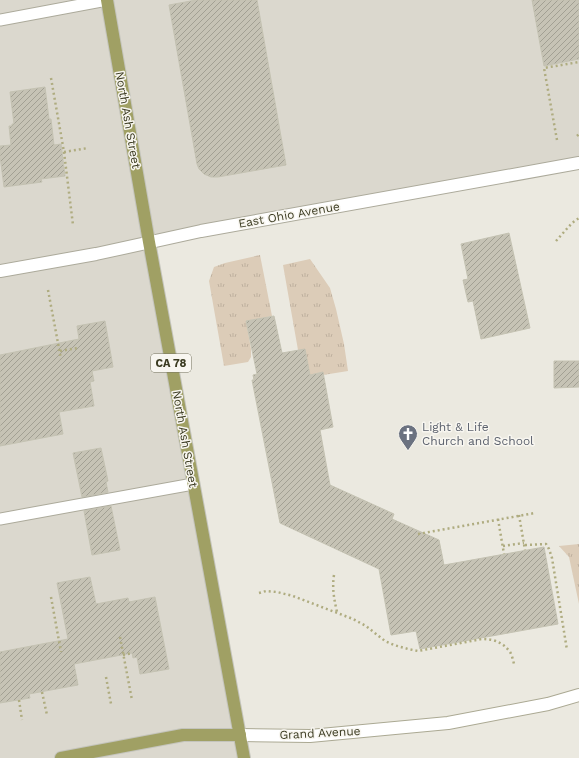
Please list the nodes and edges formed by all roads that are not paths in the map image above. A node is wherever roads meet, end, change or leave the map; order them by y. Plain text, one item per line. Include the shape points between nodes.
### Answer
1 (107, 0) edge
2 (0, 20) edge
3 (579, 163) edge
4 (149, 242) junction
5 (0, 271) edge
6 (193, 484) junction
7 (0, 519) edge
8 (579, 695) edge
9 (240, 735) junction
10 (61, 758) edge
11 (244, 758) edge

1 - 2 lane
1 - 4 main road, North Ash Street / CA 78
3 - 4 street, East Ohio Avenue
4 - 5 street, East Ohio Avenue
4 - 6 main road, North Ash Street / CA 78
6 - 7 lane
6 - 9 main road, North Ash Street / CA 78
8 - 9 street, Grand Avenue via 548,704 448,722 310,736
9 - 10 main road, Grand Avenue via 183,735
9 - 11 main road, CA 78

